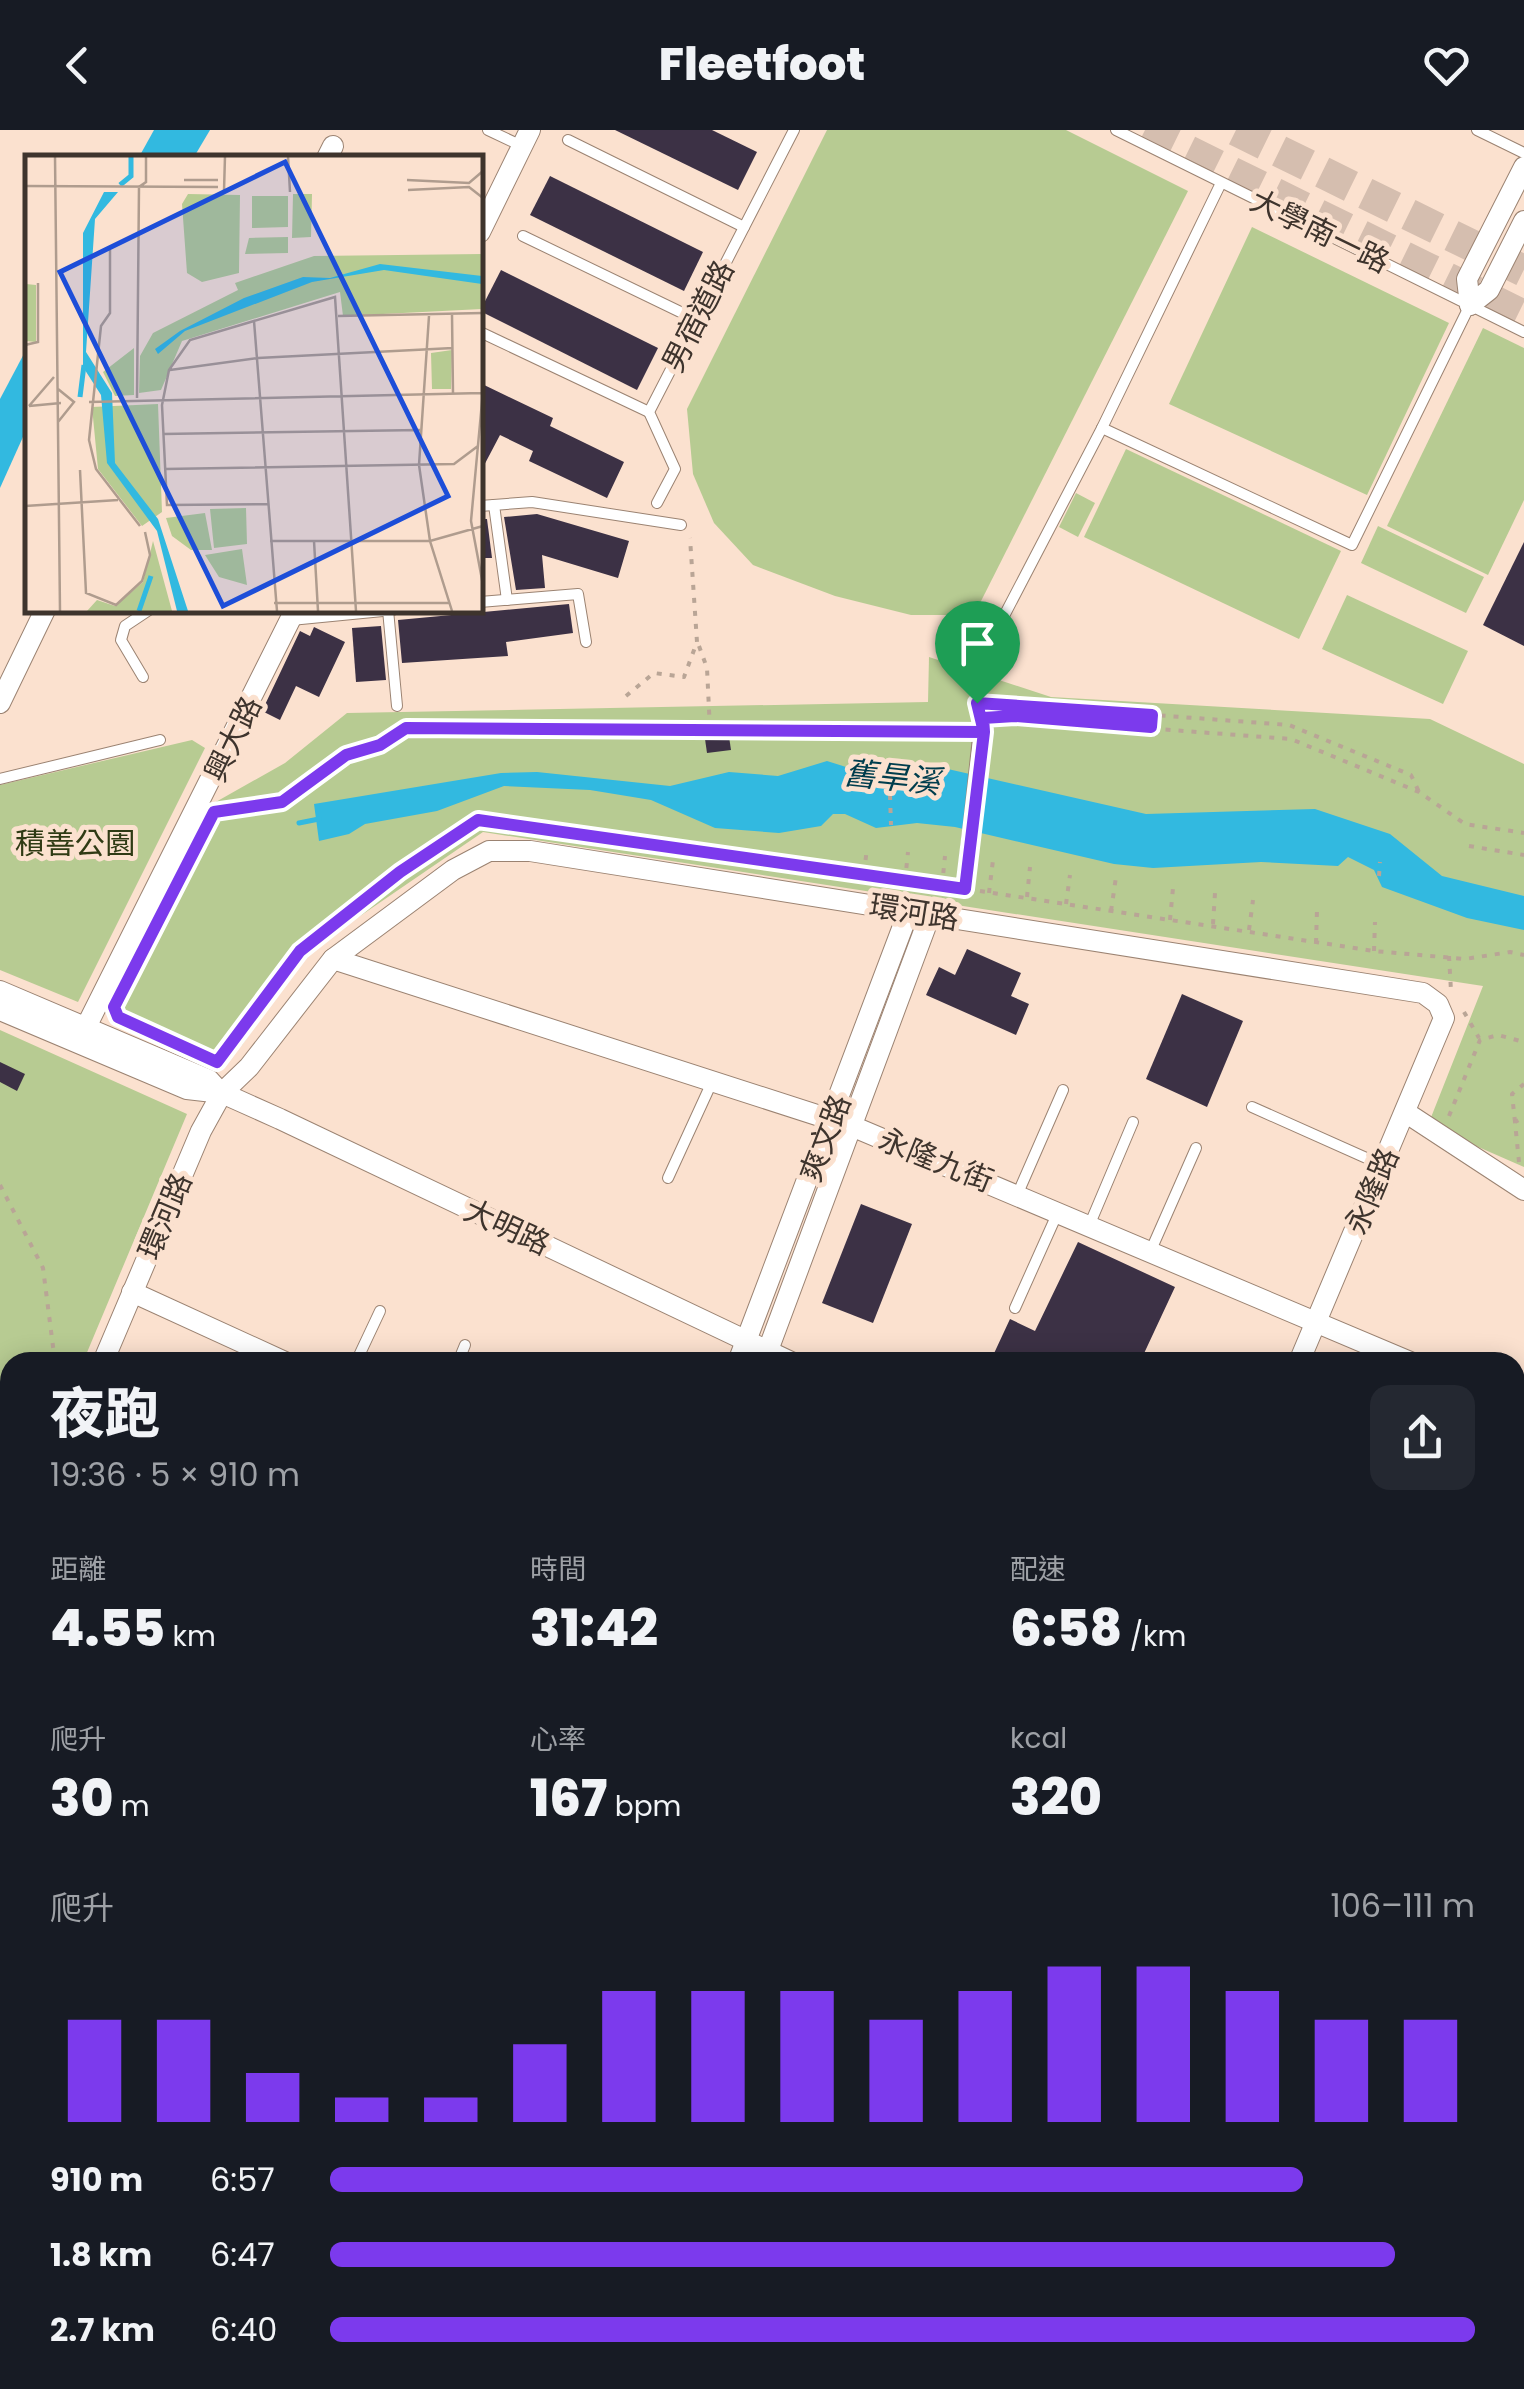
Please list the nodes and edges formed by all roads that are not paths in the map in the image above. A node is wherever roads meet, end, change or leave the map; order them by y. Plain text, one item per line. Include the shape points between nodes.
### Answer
1 (488, 130) edge
2 (794, 130) edge
3 (1116, 130) edge
4 (1477, 130) edge
5 (526, 138) edge
6 (568, 140) dead end
7 (1524, 153) edge
8 (1524, 166) edge
9 (1221, 183) junction
10 (1524, 221) edge
11 (744, 227) junction
12 (482, 228) edge
13 (523, 236) dead end
14 (1470, 305) junction
15 (696, 320) junction
16 (1524, 332) edge
17 (482, 333) edge
18 (649, 412) junction
19 (1102, 428) junction
20 (657, 503) dead end
21 (494, 505) junction
22 (482, 506) edge
23 (681, 525) road end
24 (507, 600) junction
25 (482, 602) edge
26 (44, 612) edge
27 (147, 612) edge
28 (352, 612) edge
29 (391, 612) edge
30 (293, 615) edge
31 (586, 642) dead end
32 (143, 677) dead end
33 (0, 702) edge
34 (397, 706) dead end
35 (981, 718) joint
36 (160, 740) dead end
37 (0, 779) edge
38 (965, 889) road end
39 (908, 913) junction
40 (930, 915) junction
41 (333, 959) junction
42 (0, 991) edge
43 (0, 1010) edge
44 (1444, 1018) joint
45 (86, 1027) junction
46 (712, 1081) junction
47 (1063, 1090) dead end
48 (222, 1094) junction
49 (1252, 1107) dead end
50 (1404, 1112) junction
51 (832, 1120) junction
52 (1133, 1122) dead end
53 (854, 1127) junction
54 (1196, 1148) dead end
55 (1383, 1166) junction
56 (668, 1178) dead end
57 (1521, 1180) edge
58 (1018, 1193) junction
59 (1059, 1212) junction
60 (1090, 1226) junction
61 (1151, 1250) junction
62 (132, 1292) junction
63 (1015, 1308) dead end
64 (380, 1311) dead end
65 (1316, 1321) junction
66 (747, 1342) junction
67 (466, 1345) dead end
68 (107, 1352) edge
69 (263, 1352) edge
70 (361, 1352) edge
71 (463, 1352) edge
72 (742, 1352) edge
73 (760, 1352) edge
74 (768, 1352) edge
75 (1303, 1352) edge
76 (1387, 1352) edge

1 - 5 lane
2 - 11 lane, 男宿道路
3 - 9 lane, 大學南一路
4 - 7 lane
5 - 12 street
6 - 11 lane
8 - 14 street via 1467,279
9 - 14 lane, 大學南一路
9 - 19 lane
10 - 14 street via 1489,290
11 - 15 lane, 男宿道路
13 - 15 lane
14 - 16 lane, 大學南一路
14 - 19 lane via 1352,545
15 - 18 lane, 男宿道路
17 - 18 lane
18 - 20 lane via 675,469
19 - 35 lane via 980,662
21 - 22 lane
21 - 23 lane via 532,502
21 - 24 lane
24 - 25 lane
24 - 31 lane via 578,594
26 - 33 street
27 - 32 lane via 125,626 121,640
28 - 30 lane
29 - 34 lane
30 - 45 street, 興大路
35 - 38 street
36 - 37 lane
39 - 40 street, 環河路
39 - 41 street, 環河路 via 612,861 489,851 410,898
39 - 51 street, 爽文路
40 - 44 street, 環河路 via 1423,993
40 - 53 street, 爽文路
41 - 46 street, 永隆九街
41 - 48 street, 環河路
42 - 45 street, 大明路
43 - 48 street, 大明路 via 187,1089
44 - 50 street, 永隆路
45 - 48 street, 大明路 via 209,1080
46 - 51 street, 永隆九街
46 - 56 lane
47 - 58 lane
48 - 62 street, 環河路
48 - 66 street, 大明路
49 - 55 lane
50 - 55 street, 永隆路
50 - 57 street
51 - 53 street, 永隆九街
51 - 66 street, 爽文路
52 - 60 lane
53 - 58 street, 永隆九街
53 - 74 street, 爽文路
54 - 61 lane
55 - 65 street, 永隆路
58 - 59 street, 永隆九街
59 - 60 street, 永隆九街
59 - 63 lane
60 - 61 street, 永隆九街
61 - 65 street, 永隆九街
62 - 68 street, 環河路
62 - 69 street
64 - 70 lane
65 - 75 street, 永隆路
65 - 76 street, 永隆九街
66 - 72 street, 爽文路
66 - 73 street, 大明路
67 - 71 lane

